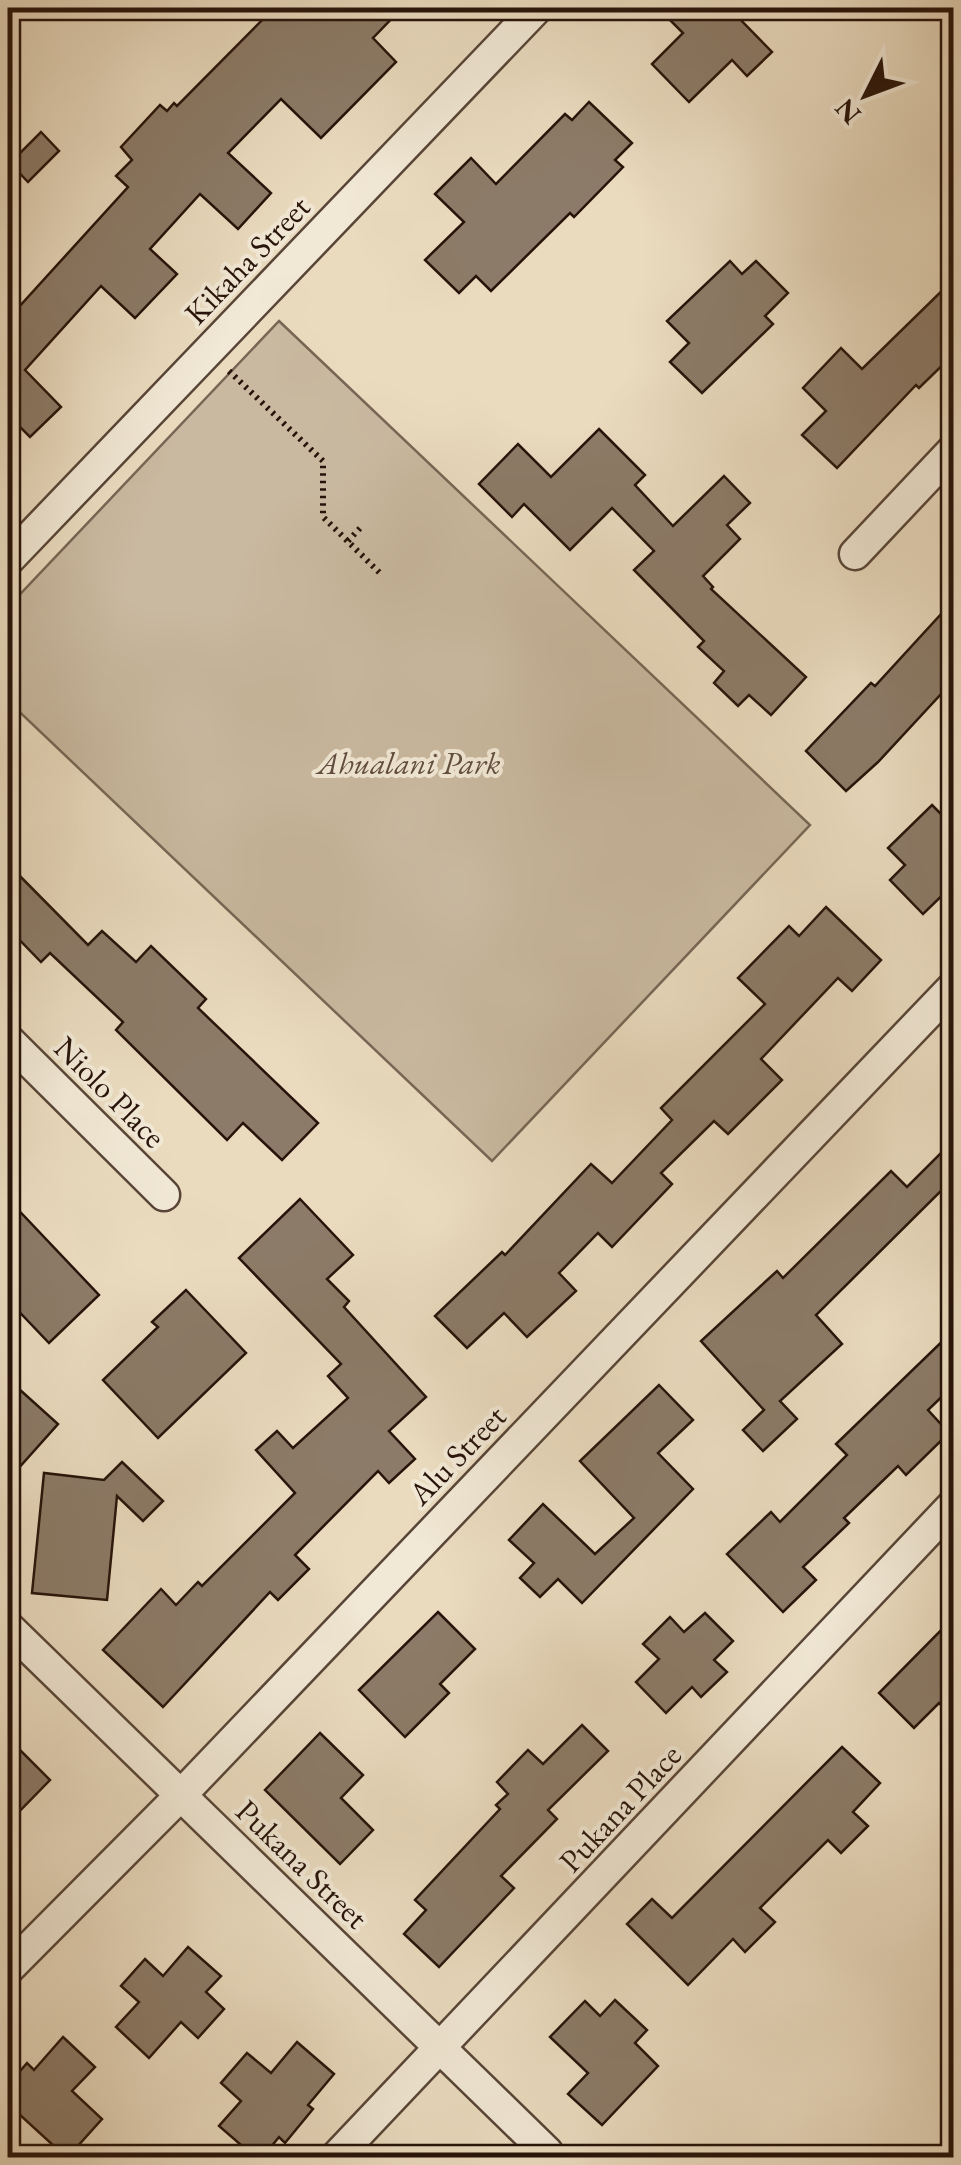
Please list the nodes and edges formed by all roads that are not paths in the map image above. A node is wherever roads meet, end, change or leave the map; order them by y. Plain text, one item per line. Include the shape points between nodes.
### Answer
1 (537, 8) edge
2 (954, 449) edge
3 (854, 554) dead end
4 (8, 560) edge
5 (954, 986) edge
6 (8, 1040) edge
7 (164, 1195) dead end
8 (954, 1504) edge
9 (8, 1627) edge
10 (181, 1795) junction
11 (8, 1969) edge
12 (440, 2050) junction
13 (547, 2152) dead end
14 (335, 2158) edge

1 - 4 street, Kikaha Street
2 - 3 street
5 - 10 street, Alu Street
6 - 7 street, Niolo Place
8 - 12 street, Pukana Place
9 - 10 street, Pukana Street
10 - 11 street, Alu Street
10 - 12 street, Pukana Street
12 - 13 street, Pukana Street
12 - 14 street, Pukana Place

